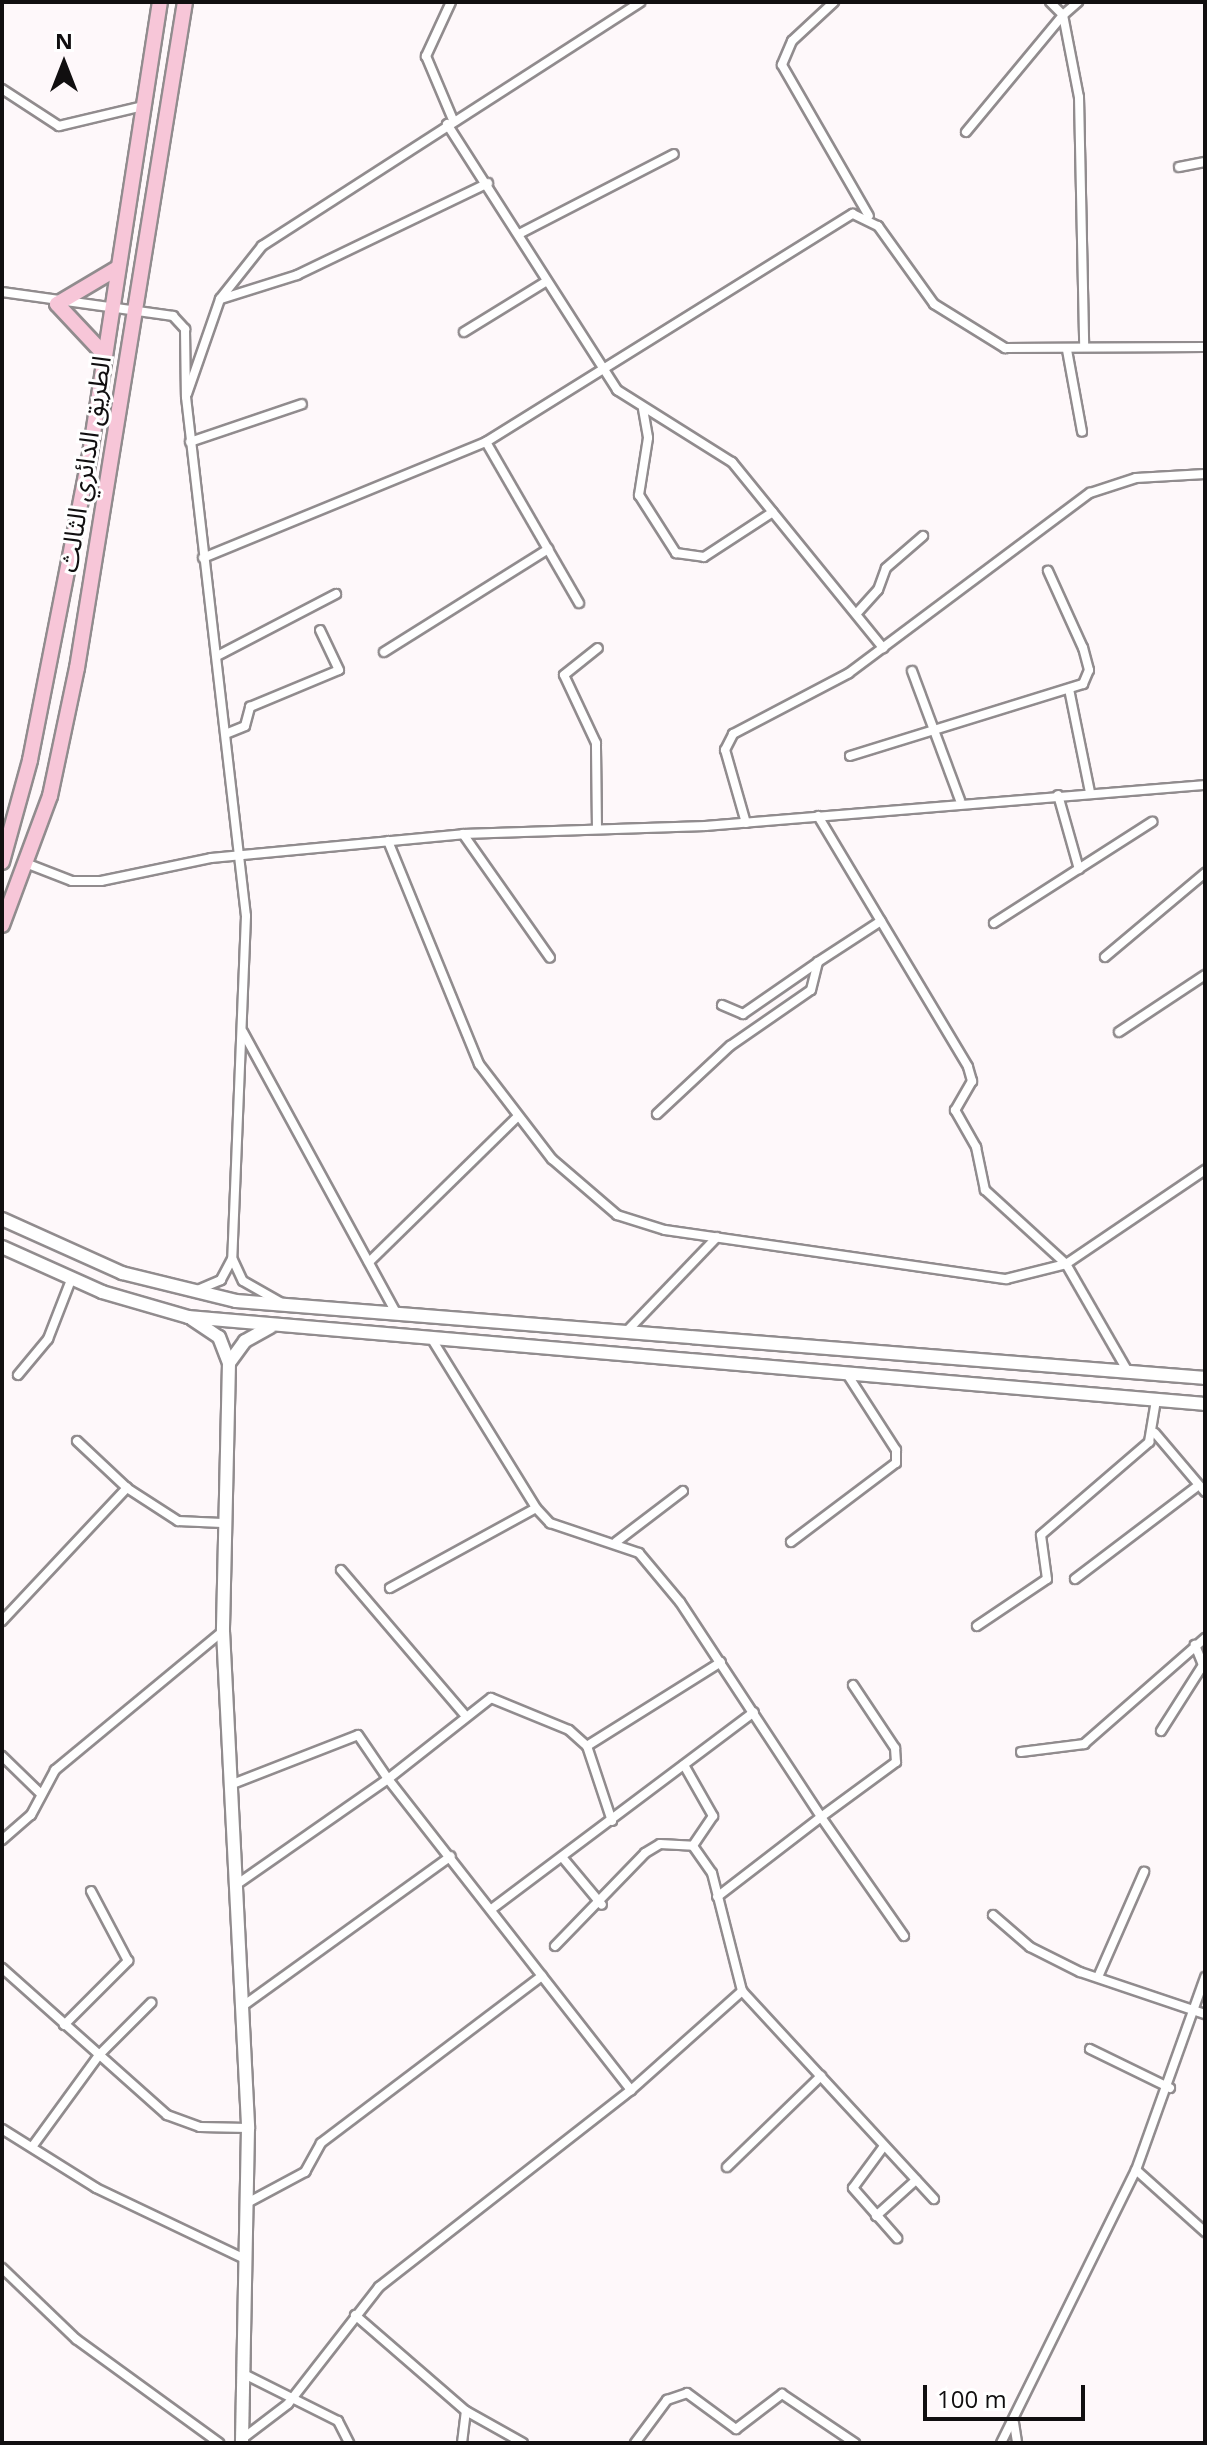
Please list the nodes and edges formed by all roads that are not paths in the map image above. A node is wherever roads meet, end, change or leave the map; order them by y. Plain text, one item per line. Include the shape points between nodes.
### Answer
1 (160, 2) edge
2 (185, 2) edge
3 (451, 2) edge
4 (640, 2) edge
5 (834, 2) edge
6 (1050, 2) edge
7 (1078, 2) edge
8 (1063, 15) junction
9 (2, 89) edge
10 (143, 106) junction
11 (450, 122) junction
12 (966, 132) dead end
13 (674, 154) dead end
14 (1205, 162) edge
15 (1179, 167) dead end
16 (488, 183) junction
17 (871, 218) junction
18 (519, 234) junction
19 (116, 269) junction
20 (547, 281) junction
21 (2, 292) edge
22 (220, 299) junction
23 (57, 304) junction
24 (109, 310) junction
25 (133, 312) junction
26 (464, 332) dead end
27 (1084, 346) junction
28 (1205, 347) edge
29 (1067, 350) junction
30 (103, 353) junction
31 (602, 370) junction
32 (186, 397) junction
33 (302, 404) dead end
34 (643, 409) junction
35 (1082, 432) dead end
36 (190, 442) junction
37 (486, 442) junction
38 (1205, 474) edge
39 (773, 512) junction
40 (923, 536) dead end
41 (548, 549) junction
42 (203, 558) junction
43 (1048, 571) dead end
44 (336, 594) dead end
45 (579, 603) dead end
46 (857, 613) junction
47 (320, 630) dead end
48 (598, 648) dead end
49 (883, 648) junction
50 (384, 652) dead end
51 (219, 655) junction
52 (912, 671) dead end
53 (1069, 689) junction
54 (935, 728) junction
55 (228, 733) junction
56 (850, 756) dead end
57 (1205, 785) edge
58 (1090, 792) junction
59 (1058, 795) junction
60 (960, 800) junction
61 (818, 816) junction
62 (1152, 822) dead end
63 (746, 823) junction
64 (597, 829) junction
65 (7, 831) edge
66 (463, 834) junction
67 (388, 841) junction
68 (244, 855) junction
69 (2, 862) edge
70 (28, 864) junction
71 (1079, 869) junction
72 (1205, 873) edge
73 (881, 921) junction
74 (994, 923) dead end
75 (2, 925) edge
76 (1105, 957) dead end
77 (550, 958) dead end
78 (818, 962) junction
79 (1205, 975) edge
80 (722, 1005) dead end
81 (242, 1031) junction
82 (1119, 1032) dead end
83 (657, 1114) dead end
84 (516, 1118) junction
85 (1205, 1170) edge
86 (2, 1219) edge
87 (717, 1237) junction
88 (2, 1247) edge
89 (232, 1259) junction
90 (369, 1262) junction
91 (1066, 1264) junction
92 (71, 1280) junction
93 (188, 1292) junction
94 (290, 1307) junction
95 (397, 1315) junction
96 (188, 1317) junction
97 (270, 1326) junction
98 (627, 1331) junction
99 (433, 1341) junction
100 (747, 1342) junction
101 (229, 1363) junction
102 (747, 1365) junction
103 (1128, 1372) junction
104 (847, 1374) junction
105 (18, 1375) dead end
106 (1205, 1378) edge
107 (1156, 1400) junction
108 (1205, 1404) edge
109 (1155, 1433) junction
110 (77, 1441) dead end
111 (127, 1488) junction
112 (1195, 1488) junction
113 (683, 1491) dead end
114 (1205, 1492) edge
115 (536, 1508) junction
116 (222, 1523) junction
117 (616, 1542) junction
118 (791, 1542) dead end
119 (341, 1570) dead end
120 (1075, 1579) dead end
121 (390, 1588) dead end
122 (2, 1621) edge
123 (977, 1626) dead end
124 (223, 1631) junction
125 (1205, 1638) edge
126 (1195, 1645) junction
127 (721, 1662) junction
128 (853, 1685) dead end
129 (754, 1712) junction
130 (464, 1714) junction
131 (1161, 1731) dead end
132 (587, 1746) junction
133 (1021, 1752) dead end
134 (2, 1756) edge
135 (684, 1765) junction
136 (388, 1779) junction
137 (230, 1785) junction
138 (41, 1794) junction
139 (821, 1817) junction
140 (612, 1821) junction
141 (2, 1840) edge
142 (693, 1846) junction
143 (451, 1856) junction
144 (562, 1857) junction
145 (1144, 1872) dead end
146 (236, 1885) junction
147 (91, 1891) dead end
148 (717, 1897) junction
149 (602, 1905) junction
150 (493, 1908) junction
151 (993, 1915) dead end
152 (904, 1936) dead end
153 (555, 1946) dead end
154 (2, 1968) edge
155 (542, 1976) junction
156 (1098, 1977) junction
157 (1205, 1977) edge
158 (742, 1991) junction
159 (151, 2003) dead end
160 (243, 2006) junction
161 (1201, 2013) edge
162 (64, 2025) junction
163 (1090, 2049) dead end
164 (99, 2055) junction
165 (821, 2076) junction
166 (1170, 2088) junction
167 (631, 2090) junction
168 (248, 2128) junction
169 (2, 2129) edge
170 (884, 2146) junction
171 (32, 2147) junction
172 (727, 2167) dead end
173 (1136, 2170) junction
174 (916, 2180) junction
175 (934, 2199) dead end
176 (249, 2202) junction
177 (876, 2216) junction
178 (1205, 2232) edge
179 (897, 2238) dead end
180 (247, 2260) junction
181 (2, 2268) edge
182 (355, 2315) junction
183 (244, 2374) junction
184 (292, 2398) junction
185 (466, 2411) junction
186 (1014, 2422) junction
187 (242, 2441) edge
188 (219, 2443) edge
189 (349, 2443) edge
190 (462, 2443) edge
191 (523, 2443) edge
192 (635, 2443) edge
193 (855, 2443) edge
194 (1001, 2443) edge
195 (1017, 2443) edge

1 - 10 main road, الطريق الدائري الثالث
2 - 25 main road, الطريق الدائري الثالث
3 - 11 street via 426,56
4 - 11 street
5 - 17 street via 792,41 782,65
6 - 8 street
7 - 8 street
8 - 12 street
8 - 27 street via 1079,97
9 - 10 street via 59,126
10 - 19 main road, الطريق الدائري الثالث
11 - 16 street
11 - 22 street via 279,232
13 - 18 street
14 - 15 street
16 - 18 street
16 - 22 street via 297,275
17 - 29 street via 934,304 958,324 1005,348
17 - 31 street via 844,217
18 - 20 street
19 - 23 main road
19 - 24 main road, الطريق الدائري الثالث
20 - 26 street
20 - 31 street
21 - 23 street
22 - 32 street
23 - 24 street
23 - 30 main road
24 - 25 street
24 - 30 main road, الطريق الدائري الثالث
25 - 32 street via 173,316 185,329
25 - 70 main road, الطريق الدائري الثالث via 77,668
27 - 28 street
27 - 29 street
29 - 35 street
30 - 65 main road, الطريق الدائري الثالث
31 - 34 street
31 - 37 street
32 - 36 street
33 - 36 street
34 - 39 street via 716,448
34 - 39 street via 648,438 639,495 676,553 704,557
36 - 42 street
37 - 41 street
37 - 42 street
38 - 49 street via 1136,478 1090,493
39 - 46 street
40 - 46 street via 886,568 878,590
41 - 45 street
41 - 50 street
42 - 51 street
43 - 53 street via 1089,670 1086,681
44 - 51 street
46 - 49 street
47 - 55 street via 339,670 250,707 245,726
48 - 64 street via 564,675 596,743
49 - 63 street via 733,734 725,750
51 - 55 street
52 - 54 street
53 - 54 street
53 - 58 street
54 - 56 street
54 - 60 street
55 - 68 street
57 - 58 street
58 - 59 street
59 - 60 street
59 - 71 street
60 - 61 street
61 - 63 street
61 - 73 street
62 - 71 street
63 - 64 street
64 - 66 street
65 - 69 main road, الطريق الدائري الثالث
66 - 67 street
66 - 77 street
67 - 68 street
67 - 84 street via 479,1064
68 - 70 street via 101,881 72,881
68 - 81 street
70 - 75 main road, الطريق الدائري الثالث
71 - 74 street
72 - 76 street
73 - 78 street
73 - 91 street via 968,1067 972,1081 955,1110 976,1147 985,1190
78 - 80 street via 743,1014
78 - 83 street via 811,990 730,1046
79 - 82 street
81 - 89 street
81 - 90 street
84 - 87 street via 617,1215
84 - 90 street
85 - 91 street
86 - 93 main road via 109,1267
87 - 91 street via 1006,1279
87 - 98 street
88 - 92 main road
89 - 93 street via 216,1285
89 - 94 street via 247,1285
90 - 95 street
91 - 103 street
92 - 96 main road
92 - 105 street via 48,1339
93 - 94 main road
94 - 95 main road
95 - 98 main road
96 - 97 main road
96 - 101 main road via 219,1337
97 - 99 main road
97 - 101 main road via 245,1341
98 - 100 main road
99 - 102 main road
99 - 115 street
100 - 102 main road
100 - 103 main road
101 - 116 main road
102 - 104 main road
103 - 106 main road
104 - 107 main road
104 - 118 street via 896,1450 896,1463
107 - 108 main road
107 - 109 street
109 - 112 street
109 - 123 street via 1041,1535 1047,1579
110 - 111 street
111 - 116 street via 178,1521
111 - 122 street
112 - 114 street
112 - 120 street
113 - 117 street
115 - 117 street via 550,1523
115 - 121 street
116 - 124 main road
117 - 127 street via 639,1553
119 - 130 street
124 - 137 main road
124 - 138 street via 55,1770
125 - 126 street
126 - 131 street via 1203,1665
126 - 133 street via 1084,1744
127 - 129 street
127 - 132 street
128 - 139 street via 895,1748 896,1762
129 - 135 street
129 - 139 street
130 - 132 street via 480,1700 501,1700
130 - 136 street
132 - 140 street
134 - 138 street
135 - 140 street
135 - 142 street via 713,1816
136 - 137 street via 358,1735
136 - 143 street
136 - 146 street
137 - 146 main road
138 - 141 street
139 - 148 street
139 - 152 street
140 - 144 street
142 - 148 street via 704,1854
142 - 149 street via 660,1844 645,1853
143 - 150 street
143 - 160 street
144 - 149 street
144 - 150 street
145 - 156 street
146 - 160 main road
147 - 162 street via 128,1961
148 - 158 street
149 - 153 street
150 - 155 street
151 - 156 street via 1030,1947
154 - 162 street
155 - 167 street
155 - 176 street via 321,2143 305,2172
156 - 161 street
157 - 161 street
158 - 165 street
158 - 167 street
159 - 164 street
160 - 168 main road
161 - 166 street
162 - 164 street
163 - 166 street
164 - 168 street via 167,2115 200,2127
164 - 171 street
165 - 170 street
165 - 172 street
166 - 173 street
167 - 182 street via 379,2287
168 - 176 main road
169 - 171 street
170 - 174 street
170 - 177 street via 853,2183
171 - 180 street via 148,2216
173 - 178 street
173 - 186 street
174 - 175 street
174 - 177 street
176 - 180 main road
177 - 179 street
180 - 183 main road
181 - 188 street via 76,2339
182 - 184 street
182 - 185 street
183 - 184 street
183 - 187 main road
184 - 187 street
184 - 189 street via 344,2426
185 - 190 street
185 - 191 street
186 - 194 street
186 - 195 street
192 - 193 street via 667,2400 687,2393 736,2429 782,2394

